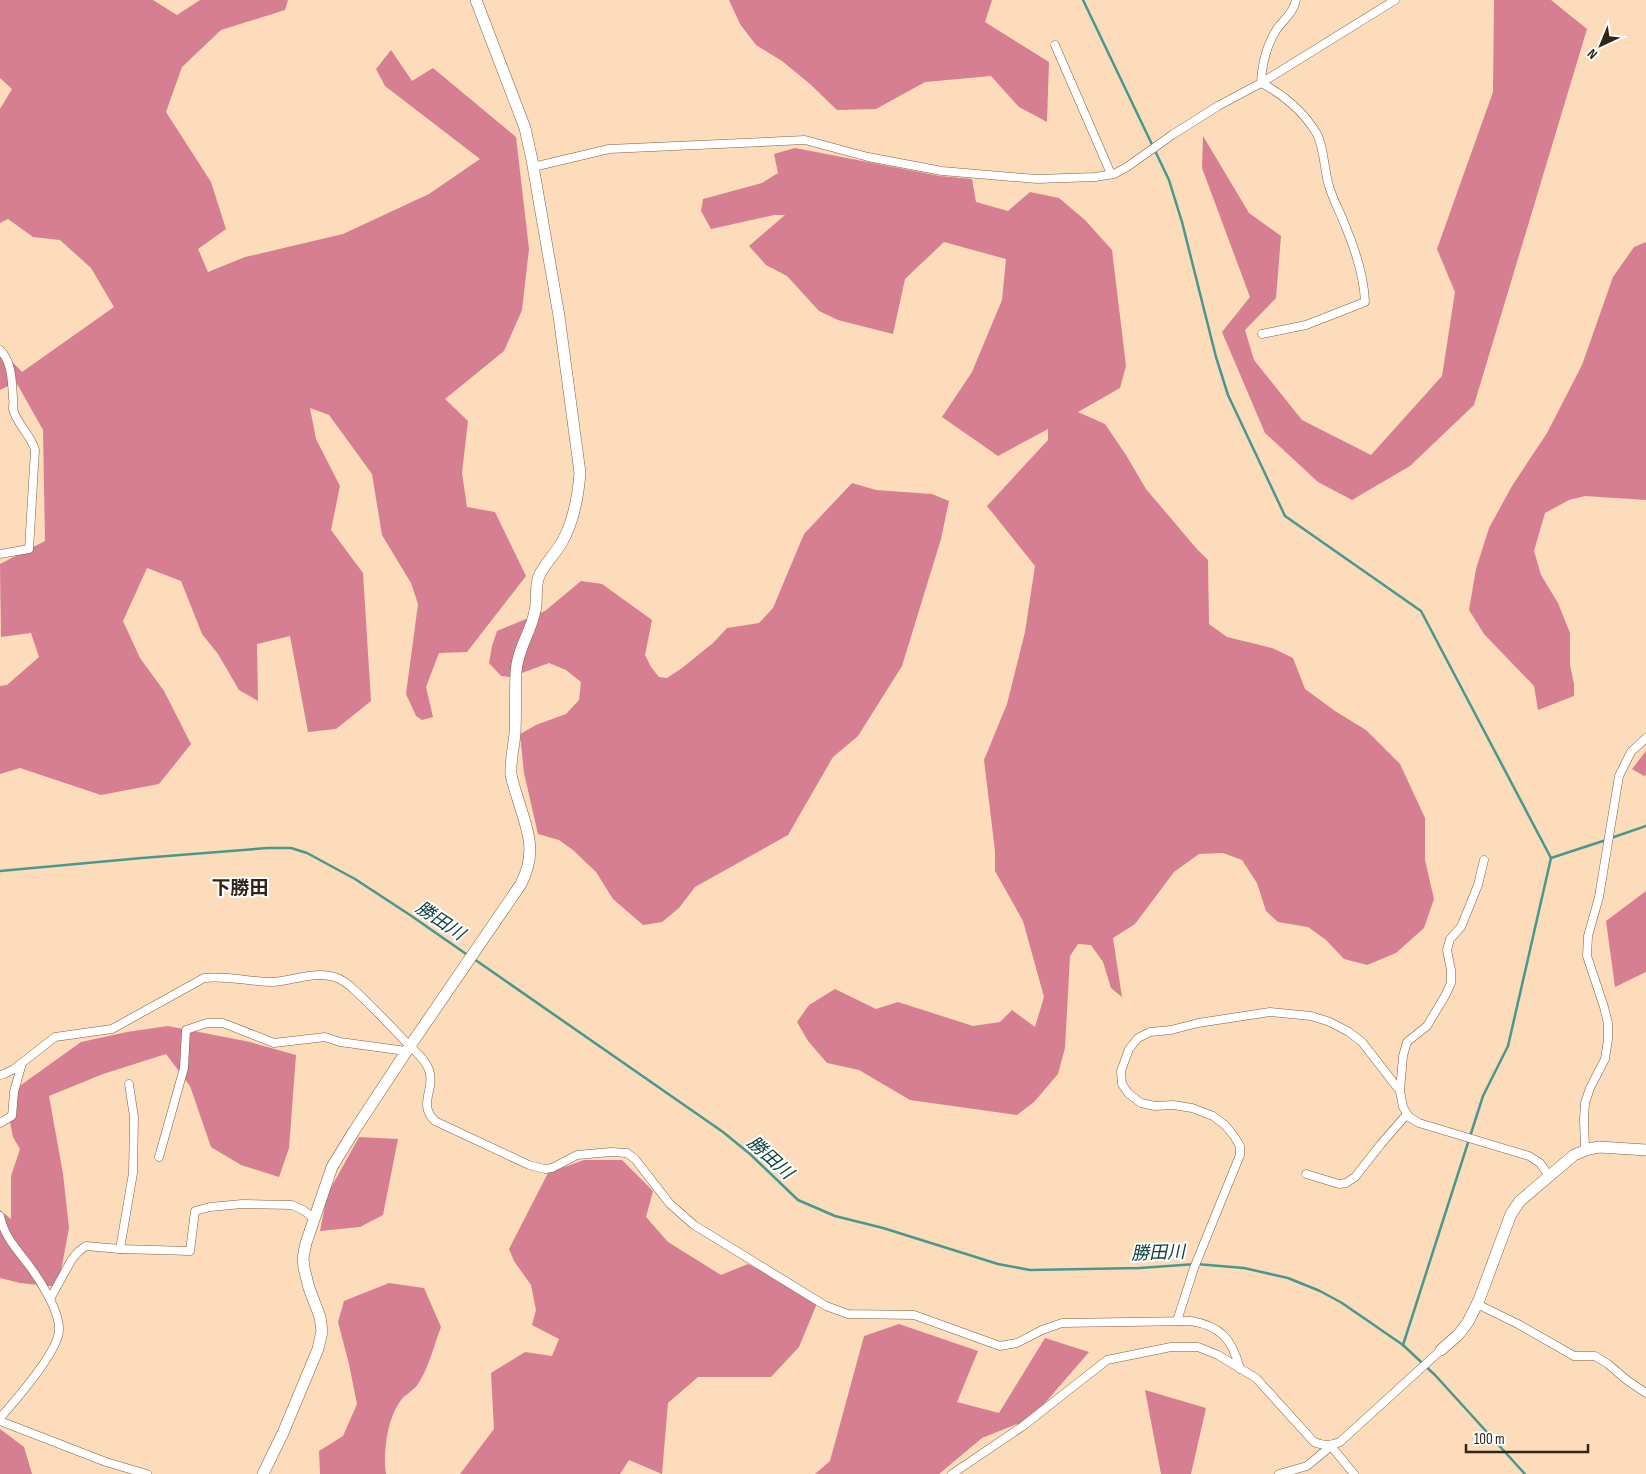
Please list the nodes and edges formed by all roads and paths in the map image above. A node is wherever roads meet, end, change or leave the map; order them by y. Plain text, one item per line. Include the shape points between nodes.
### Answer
1 (476, 0) edge
2 (1296, 0) edge
3 (1395, 0) edge
4 (1055, 46) dead end
5 (1261, 84) junction
6 (533, 167) junction
7 (1111, 174) junction
8 (1262, 334) dead end
9 (0, 350) edge
10 (0, 554) edge
11 (1646, 738) edge
12 (1484, 860) dead end
13 (408, 1049) junction
14 (22, 1063) junction
15 (0, 1075) edge
16 (129, 1084) dead end
17 (1400, 1091) junction
18 (1407, 1114) junction
19 (0, 1123) edge
20 (1585, 1150) junction
21 (1646, 1150) edge
22 (160, 1158) dead end
23 (1306, 1174) dead end
24 (1549, 1176) junction
25 (0, 1216) edge
26 (314, 1219) junction
27 (120, 1249) junction
28 (50, 1298) junction
29 (1477, 1304) junction
30 (1177, 1321) junction
31 (1441, 1350) joint
32 (1240, 1369) junction
33 (1646, 1393) edge
34 (0, 1419) edge
35 (1331, 1446) junction
36 (1299, 1471) edge
37 (147, 1474) edge
38 (263, 1474) edge
39 (952, 1474) edge
40 (1279, 1474) edge
41 (1354, 1474) edge

1 - 6 street via 525,128
2 - 5 street via 1296,6 1272,37 1266,51
3 - 5 street
4 - 7 street
5 - 7 street via 1210,111 1127,167
5 - 8 street via 1290,102 1318,135 1329,187 1352,241 1365,289 1365,302 1306,325
6 - 7 street via 610,149 805,140 868,157 942,171 1037,179
6 - 13 street via 559,316 580,473 574,515 562,542 537,581 535,610 518,655 516,670 512,777 528,835 530,861 521,884
9 - 10 street via 9,366 13,410 35,450 29,550
11 - 20 street via 1631,752 1619,776 1599,897 1588,936 1587,956 1608,1023 1608,1040 1605,1059 1585,1103
12 - 17 street via 1461,927 1450,938 1451,983 1427,1026 1407,1042
13 - 14 street via 362,996 339,978 329,975 254,982 217,976 204,978 112,1029 55,1037
13 - 22 street via 340,1042 325,1037 274,1043 223,1023 207,1023 186,1030 184,1068
13 - 26 street via 338,1156
13 - 30 street via 429,1068 431,1076 426,1104 434,1122 529,1165 545,1169 577,1155 627,1153 670,1204 694,1225 838,1311 914,1315 1000,1346 1018,1343 1062,1323
14 - 15 street
14 - 19 street via 12,1116
16 - 27 street via 134,1117 133,1172
17 - 18 street
17 - 30 street via 1362,1042 1330,1022 1311,1016 1270,1012 1150,1032 1138,1038 1129,1049 1121,1071 1122,1084 1128,1093 1141,1103 1192,1108 1213,1116 1225,1125 1240,1146 1240,1155 1194,1268
18 - 23 street via 1355,1177 1346,1183 1339,1184
18 - 24 street via 1419,1123 1529,1156 1540,1163
20 - 21 street via 1599,1147
20 - 24 street
24 - 29 street via 1520,1201 1511,1214
25 - 28 street via 4,1232
26 - 27 street via 292,1205 210,1207 195,1211 190,1250
26 - 38 street via 303,1258 322,1331 283,1433
27 - 28 street via 86,1246 72,1259
28 - 34 street via 60,1328 58,1337 36,1374
29 - 31 street via 1459,1334
29 - 33 street via 1574,1356 1595,1356
30 - 32 street via 1204,1323 1217,1330 1236,1352
31 - 35 street via 1340,1442
32 - 35 street via 1256,1378 1314,1442
32 - 39 street via 1198,1347 1171,1347 1106,1360 1022,1426
34 - 37 street via 106,1462
35 - 36 street
35 - 41 street
36 - 40 street

